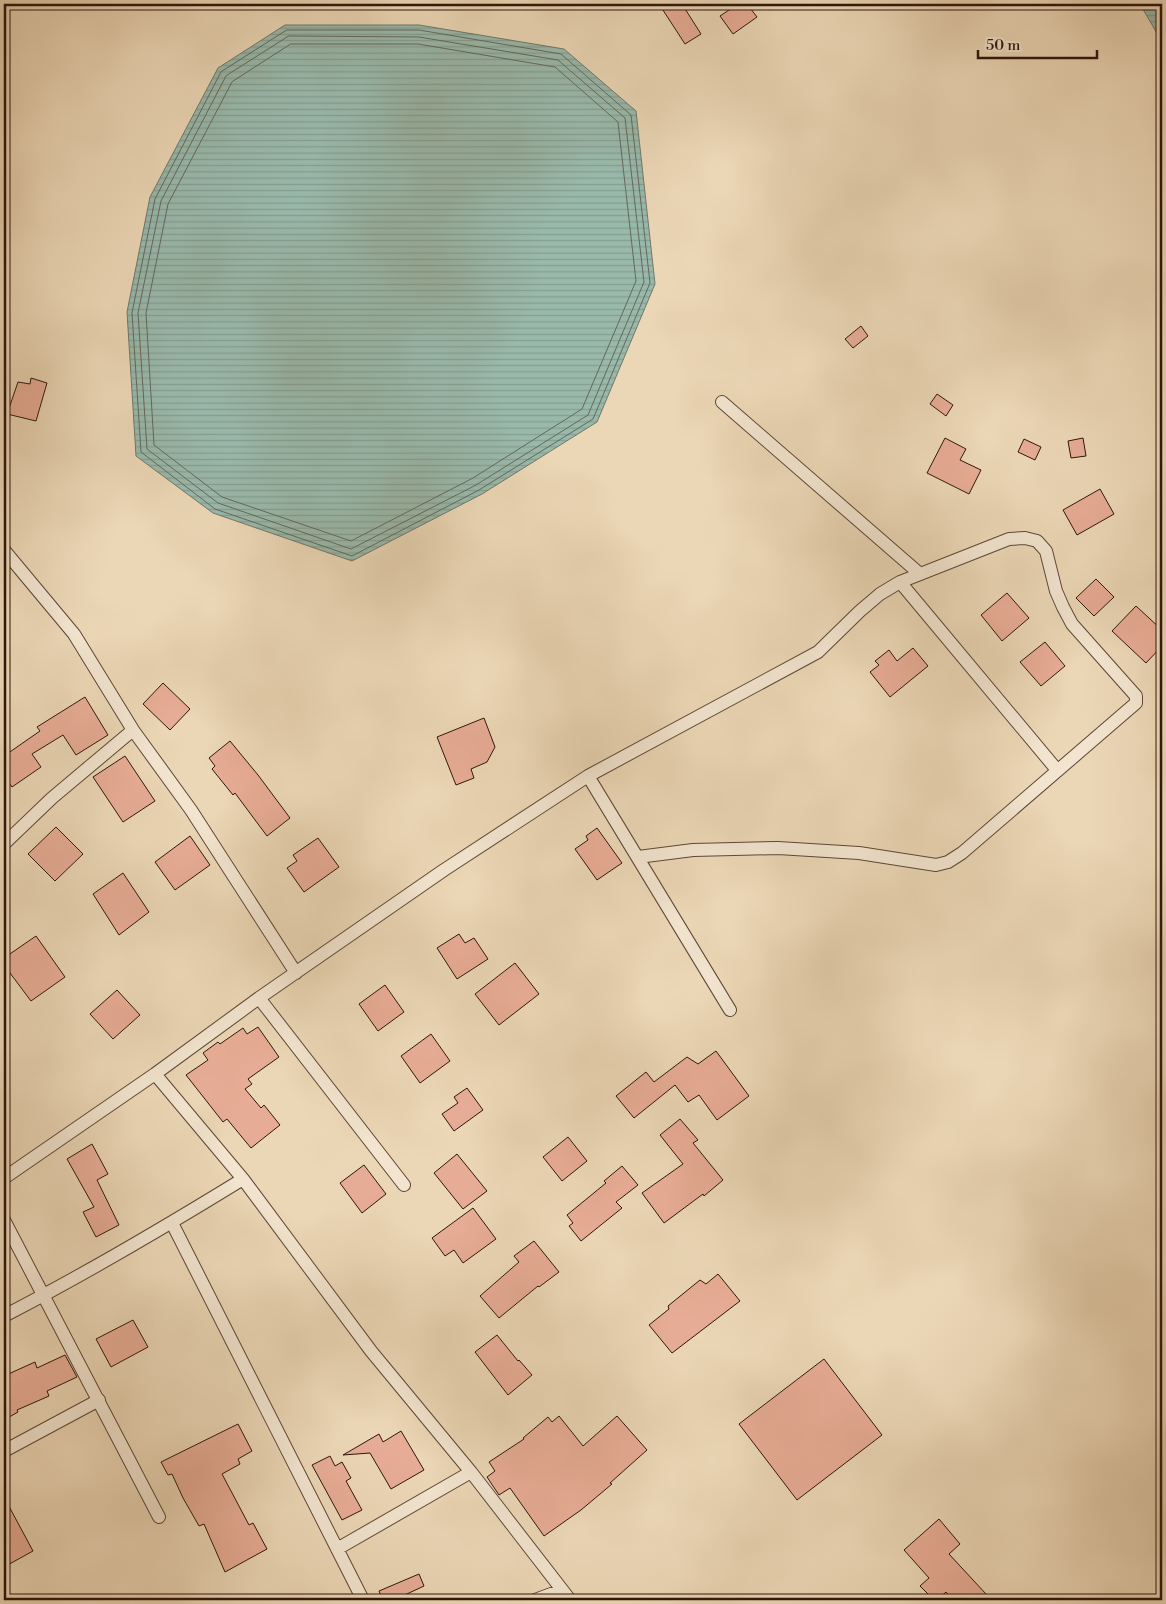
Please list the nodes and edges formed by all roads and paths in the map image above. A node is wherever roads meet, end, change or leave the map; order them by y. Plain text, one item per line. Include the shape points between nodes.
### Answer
1 (722, 402) dead end
2 (4, 550) edge
3 (920, 574) junction
4 (900, 582) junction
5 (133, 730) junction
6 (1057, 770) junction
7 (588, 776) junction
8 (4, 844) edge
9 (638, 857) junction
10 (296, 973) junction
11 (259, 998) junction
12 (730, 1010) dead end
13 (155, 1074) junction
14 (5, 1175) edge
15 (243, 1179) junction
16 (404, 1186) dead end
17 (4, 1220) edge
18 (172, 1223) junction
19 (43, 1296) junction
20 (4, 1316) edge
21 (99, 1400) junction
22 (4, 1451) edge
23 (471, 1472) junction
24 (159, 1517) dead end
25 (338, 1549) junction
26 (562, 1590) junction
27 (540, 1599) edge
28 (363, 1600) edge
29 (570, 1600) edge

1 - 3 street
2 - 5 street via 74,634
3 - 4 street
3 - 6 street via 1009,539 1037,541 1046,552 1056,591 1072,624 1137,700
4 - 6 street
4 - 7 street via 860,611 818,652
5 - 8 street via 52,798
5 - 10 street via 191,810
6 - 9 street via 962,853 936,866 859,852 778,848 693,850
7 - 9 street
7 - 10 street via 444,870
9 - 12 street
10 - 11 street
11 - 13 street
11 - 16 street
13 - 14 street
13 - 15 street
15 - 18 street
15 - 23 street via 371,1351
17 - 19 street
18 - 19 street
18 - 25 street
19 - 20 street
19 - 21 street
21 - 22 street
21 - 24 street
23 - 25 street
23 - 26 street
25 - 28 street
26 - 27 street
26 - 29 street

